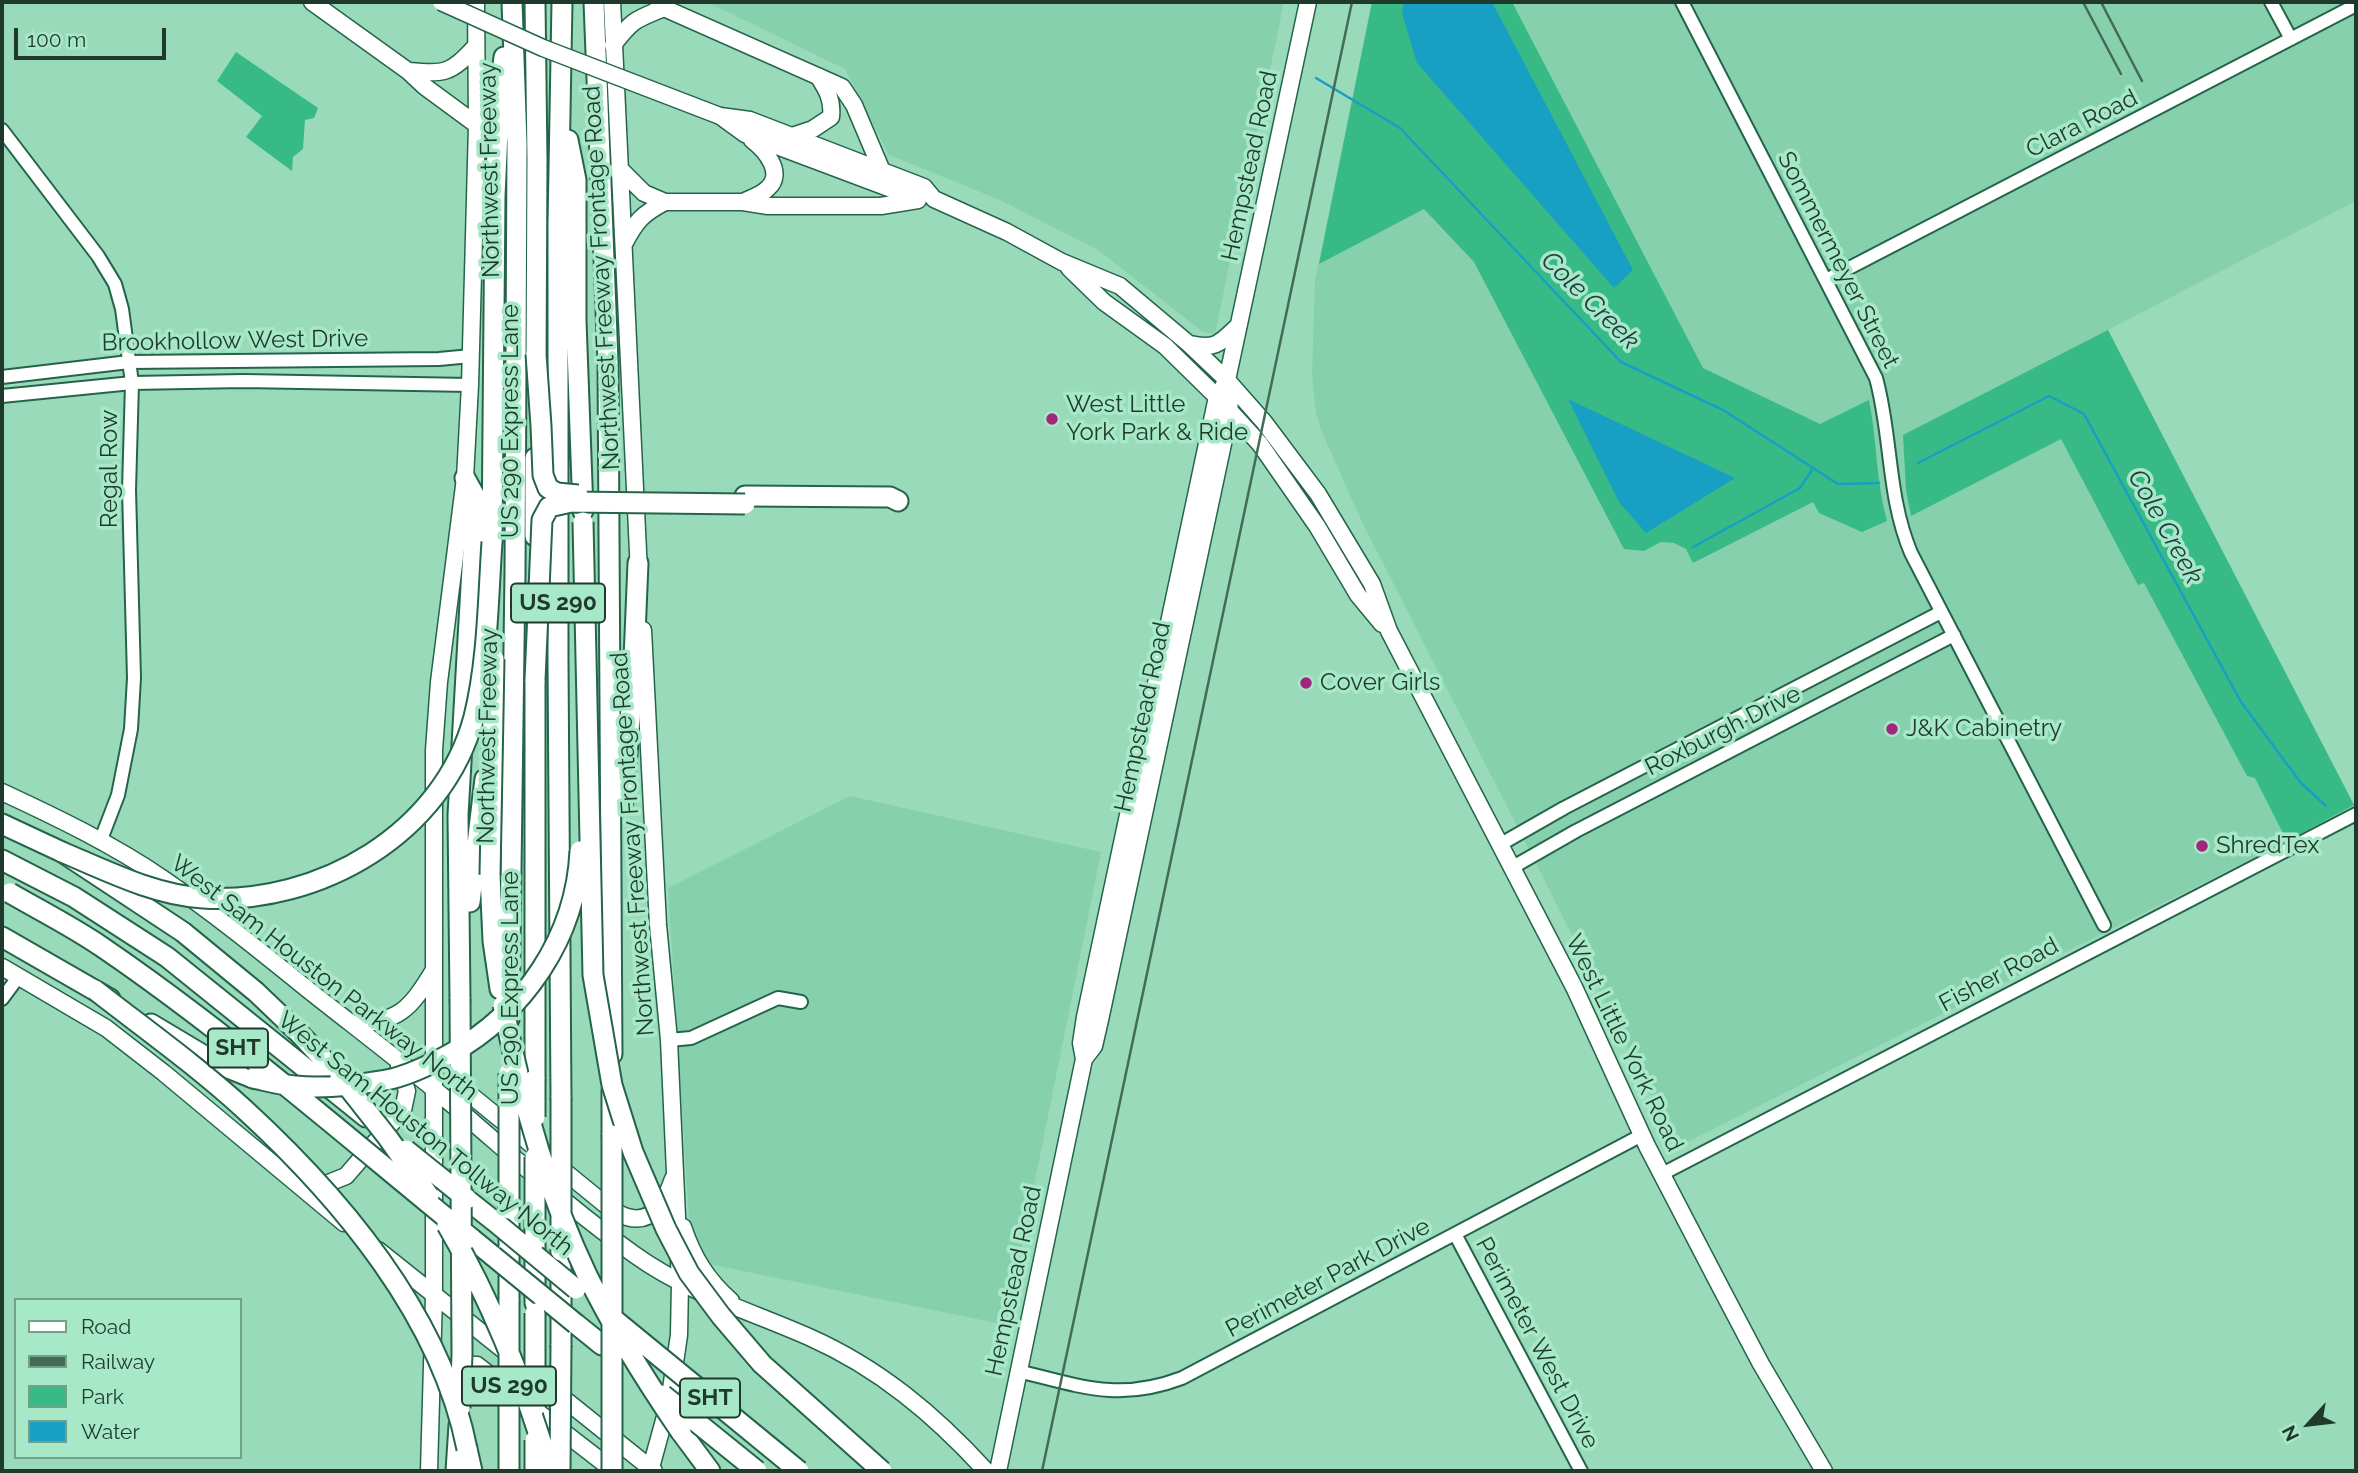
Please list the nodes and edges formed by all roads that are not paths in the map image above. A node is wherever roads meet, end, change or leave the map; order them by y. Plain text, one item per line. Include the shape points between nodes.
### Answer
1 (312, 2) edge
2 (441, 2) edge
3 (477, 2) edge
4 (535, 2) edge
5 (562, 2) edge
6 (594, 2) edge
7 (612, 2) edge
8 (1308, 2) edge
9 (1682, 2) edge
10 (2271, 2) edge
11 (512, 3) edge
12 (661, 5) edge
13 (2356, 5) edge
14 (2291, 39) junction
15 (613, 45) junction
16 (476, 46) junction
17 (408, 71) junction
18 (818, 76) junction
19 (561, 108) junction
20 (720, 116) junction
21 (477, 125) junction
22 (2, 130) edge
23 (745, 134) junction
24 (792, 136) junction
25 (619, 169) junction
26 (882, 171) junction
27 (926, 199) junction
28 (665, 202) junction
29 (743, 202) junction
30 (624, 244) junction
31 (1062, 261) junction
32 (1826, 280) junction
33 (1239, 325) junction
34 (1189, 344) junction
35 (536, 354) junction
36 (471, 356) junction
37 (129, 362) junction
38 (8, 376) edge
39 (1227, 380) junction
40 (132, 383) junction
41 (470, 384) junction
42 (16, 394) junction
43 (2, 396) edge
44 (1217, 397) junction
45 (1230, 411) junction
46 (465, 478) junction
47 (745, 500) junction
48 (492, 542) junction
49 (638, 563) junction
50 (515, 573) junction
51 (1941, 612) junction
52 (1389, 631) junction
53 (1954, 635) junction
54 (535, 680) junction
55 (1757, 709) junction
56 (1769, 731) junction
57 (589, 750) junction
58 (1632, 772) junction
59 (2, 793) edge
60 (1645, 795) junction
61 (2356, 814) edge
62 (2, 824) edge
63 (100, 842) junction
64 (1501, 844) junction
65 (62, 852) junction
66 (2, 860) edge
67 (1513, 867) junction
68 (6, 892) edge
69 (2105, 925) dead end
70 (2, 937) edge
71 (612, 957) junction
72 (2, 967) edge
73 (434, 970) junction
74 (19, 976) junction
75 (94, 990) junction
76 (2, 999) edge
77 (464, 1000) junction
78 (801, 1002) dead end
79 (352, 1024) junction
80 (434, 1028) junction
81 (669, 1040) junction
82 (1084, 1059) junction
83 (397, 1060) junction
84 (434, 1090) junction
85 (1642, 1135) junction
86 (676, 1171) junction
87 (1662, 1174) junction
88 (297, 1185) junction
89 (678, 1210) junction
90 (1455, 1234) junction
91 (680, 1283) junction
92 (434, 1295) junction
93 (743, 1311) junction
94 (1018, 1371) junction
95 (433, 1392) junction
96 (652, 1470) edge
97 (429, 1471) edge
98 (456, 1471) edge
99 (472, 1471) edge
100 (509, 1471) edge
101 (535, 1471) edge
102 (550, 1471) edge
103 (561, 1471) edge
104 (613, 1471) edge
105 (710, 1471) edge
106 (757, 1471) edge
107 (799, 1471) edge
108 (882, 1471) edge
109 (986, 1471) edge
110 (998, 1471) edge
111 (1581, 1471) edge
112 (1824, 1471) edge

1 - 17 main road
2 - 20 main road, West Little York Road, bridge via 543,48
3 - 16 main road
4 - 35 highway, US 290 Express Lane
5 - 19 highway, US 290
6 - 71 highway via 608,362
7 - 15 main road, Northwest Freeway Frontage Road
8 - 33 main road, Hempstead Road
9 - 32 street, Sommermeyer Street
10 - 14 street
11 - 48 highway via 498,133
11 - 50 highway, Northwest Freeway / US 290 via 517,143
12 - 15 main road via 627,26
12 - 18 main road
13 - 14 street, Clara Road
14 - 32 street, Clara Road
15 - 25 main road, Northwest Freeway Frontage Road
16 - 17 main road via 450,70 438,74
16 - 21 main road
17 - 21 main road
18 - 24 main road via 829,94 831,117
18 - 26 main road via 849,95
19 - 57 highway, bridge via 576,180
19 - 103 highway, US 290, bridge
20 - 23 main road, West Little York Road
20 - 24 main road, West Little York Road via 750,120
21 - 36 main road
22 - 37 street, Regal Row via 108,270 122,309
23 - 27 main road, West Little York Road
23 - 29 main road via 764,149 774,173 767,190
24 - 26 main road, West Little York Road
25 - 28 main road via 645,193
25 - 30 main road, Northwest Freeway Frontage Road
26 - 27 main road, West Little York Road via 924,187
27 - 29 main road via 881,206
27 - 31 main road, West Little York Road via 1007,232
28 - 29 main road
28 - 30 main road via 636,221
30 - 49 main road, Northwest Freeway Frontage Road
31 - 34 main road, West Little York Road via 1120,286
31 - 44 main road, West Little York Road via 1104,302 1165,346
32 - 51 street, Sommermeyer Street via 1876,378 1900,528
33 - 34 main road via 1211,347
33 - 39 main road, Hempstead Road
34 - 39 main road, West Little York Road
35 - 47 highway, bridge via 542,475 548,488 571,495
35 - 54 highway, US 290 Express Lane, bridge
36 - 37 street, Brookhollow West Drive
36 - 41 main road
37 - 38 street, Brookhollow West Drive
37 - 40 street, Regal Row
38 - 42 street
39 - 44 main road, Hempstead Road
39 - 45 main road, Hempstead Road
39 - 52 main road, West Little York Road via 1318,494 1372,584
40 - 41 street, Brookhollow West Drive
40 - 42 street, Brookhollow West Drive
40 - 63 street, Regal Row via 131,729 118,794
41 - 46 main road
42 - 43 street, Brookhollow West Drive
44 - 45 main road, West Little York Road
44 - 82 main road, Hempstead Road via 1086,1017 1081,1043
45 - 52 main road, West Little York Road via 1288,483 1358,595
45 - 82 main road, Hempstead Road via 1100,1020 1094,1046
46 - 73 main road via 434,750
46 - 77 highway via 475,498 458,815
47 - 47 highway via 890,497 898,501 890,504
47 - 54 highway, bridge via 571,502 549,507 542,520
48 - 65 highway, bridge via 483,671 467,738 436,792 371,855 343,871 277,894 202,898 149,887
48 - 105 highway, bridge via 490,875 494,941 514,1066 538,1150 587,1275 644,1378
49 - 71 highway
49 - 81 main road, Northwest Freeway Frontage Road via 657,912
50 - 77 highway via 473,862
50 - 100 highway, Northwest Freeway / US 290, bridge
51 - 53 street, Sommermeyer Street
51 - 55 street, Roxburgh Drive
52 - 64 main road, West Little York Road
53 - 56 street, Roxburgh Drive
53 - 69 street, Sommermeyer Street
54 - 101 highway, US 290 Express Lane, bridge
55 - 56 street
55 - 58 street, Roxburgh Drive
56 - 60 street, Roxburgh Drive
57 - 75 highway, bridge via 579,877 557,943 514,1006 475,1040 429,1066 388,1079 344,1085 296,1086 253,1078 218,1064
57 - 108 highway, bridge via 593,975 612,1085 633,1152 666,1229 721,1316 762,1364
58 - 60 street
58 - 64 street, Roxburgh Drive
59 - 63 main road, West Sam Houston Parkway North
60 - 67 street, Roxburgh Drive
61 - 87 street, Fisher Road
62 - 65 highway
63 - 79 main road, West Sam Houston Parkway North via 159,876 226,924
64 - 67 main road, West Little York Road
65 - 102 highway, bridge via 183,932 256,992 364,1106 420,1181 474,1273 530,1405
66 - 107 highway, West Sam Houston Tollway North / SHT, bridge via 121,926 205,986
67 - 85 main road, West Little York Road
68 - 106 highway, West Sam Houston Tollway North / SHT, bridge via 100,945 232,1043
70 - 75 highway
71 - 104 highway, bridge
72 - 74 main road
73 - 79 main road via 404,1012 374,1023
73 - 80 main road
74 - 76 street
74 - 88 main road via 106,1028
75 - 99 highway, bridge via 243,1108 347,1217 422,1327 465,1435
77 - 98 highway, bridge via 462,1354
78 - 81 street via 778,998 691,1038
79 - 83 main road, West Sam Houston Parkway North
80 - 84 main road
80 - 86 main road via 467,1092 607,1206 628,1218 647,1217 666,1200
81 - 86 main road, Northwest Freeway Frontage Road
82 - 94 main road, Hempstead Road
83 - 84 main road, West Sam Houston Parkway North
83 - 88 main road via 407,1091 403,1110 346,1176 326,1184
84 - 91 main road, West Sam Houston Parkway North via 595,1227
84 - 92 main road
85 - 87 main road, West Little York Road
85 - 90 street, Perimeter Park Drive
86 - 89 main road, Northwest Freeway Frontage Road
87 - 112 main road, West Little York Road via 1761,1364
88 - 92 main road
89 - 91 main road, Northwest Freeway Frontage Road
89 - 93 main road via 699,1265
90 - 94 street, Perimeter Park Drive via 1171,1382 1117,1392
90 - 111 street, Perimeter West Drive
91 - 93 main road, West Sam Houston Parkway North
91 - 96 main road, Northwest Freeway Frontage Road via 674,1369
92 - 95 main road
92 - 96 main road
93 - 109 main road, West Sam Houston Parkway North via 861,1363 924,1409
94 - 110 main road, Hempstead Road
95 - 97 main road
95 - 104 main road via 448,1370 461,1364 477,1365

